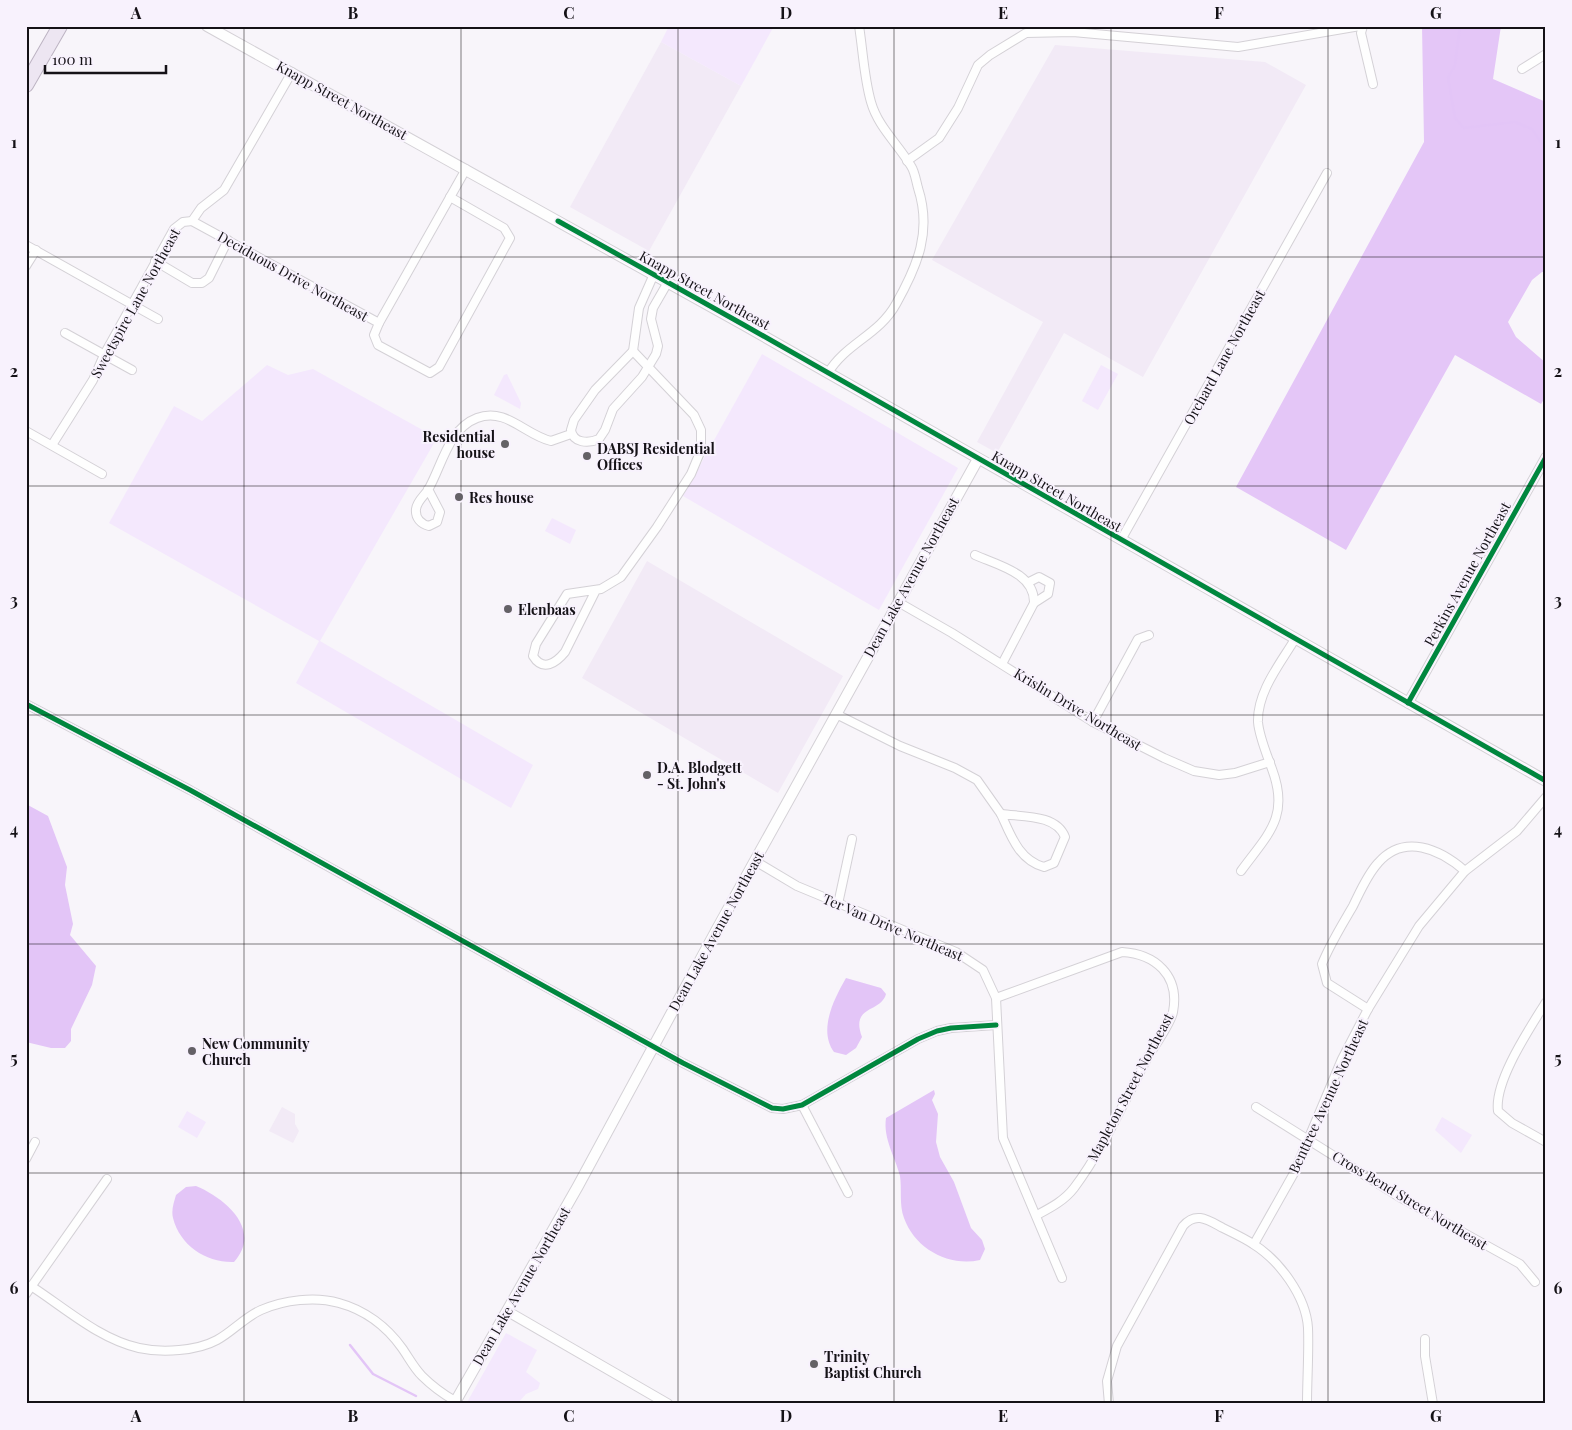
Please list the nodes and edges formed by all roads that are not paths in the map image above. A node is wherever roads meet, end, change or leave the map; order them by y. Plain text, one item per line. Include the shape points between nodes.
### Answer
1 (60, 26) edge
2 (859, 26) edge
3 (1361, 26) edge
4 (210, 27) edge
5 (1024, 30) edge
6 (1546, 54) edge
7 (1522, 69) dead end
8 (292, 72) junction
9 (1372, 84) dead end
10 (26, 86) edge
11 (907, 161) junction
12 (466, 169) junction
13 (1327, 173) dead end
14 (450, 198) junction
15 (192, 221) junction
16 (228, 240) junction
17 (26, 245) edge
18 (36, 250) junction
19 (155, 262) junction
20 (26, 266) edge
21 (654, 274) junction
22 (668, 282) junction
23 (132, 304) junction
24 (158, 319) dead end
25 (379, 323) junction
26 (65, 333) dead end
27 (634, 351) junction
28 (104, 355) junction
29 (647, 366) junction
30 (132, 370) dead end
31 (828, 373) junction
32 (26, 431) edge
33 (571, 434) junction
34 (52, 445) junction
35 (1546, 457) edge
36 (978, 459) junction
37 (102, 474) dead end
38 (428, 489) dead end
39 (1120, 540) junction
40 (975, 555) dead end
41 (1029, 582) junction
42 (596, 590) junction
43 (898, 602) junction
44 (1034, 603) junction
45 (1149, 635) dead end
46 (1295, 639) junction
47 (1002, 664) junction
48 (1408, 703) junction
49 (26, 704) edge
50 (836, 714) junction
51 (1093, 722) junction
52 (1270, 762) junction
53 (1546, 781) edge
54 (1546, 797) edge
55 (1001, 814) junction
56 (852, 839) dead end
57 (755, 861) junction
58 (1465, 871) junction
59 (1241, 872) dead end
60 (838, 904) junction
61 (996, 998) junction
62 (1546, 1002) edge
63 (1368, 1009) junction
64 (996, 1025) junction
65 (653, 1045) junction
66 (802, 1105) junction
67 (1256, 1107) dead end
68 (1308, 1138) junction
69 (35, 1142) dead end
70 (1546, 1142) edge
71 (26, 1159) edge
72 (107, 1179) dead end
73 (848, 1193) dead end
74 (1037, 1215) junction
75 (1254, 1244) junction
76 (1062, 1278) dead end
77 (1535, 1282) dead end
78 (32, 1286) junction
79 (26, 1294) edge
80 (507, 1311) junction
81 (1425, 1339) dead end
82 (454, 1402) edge
83 (665, 1403) edge
84 (1109, 1404) edge
85 (1307, 1404) edge
86 (1433, 1404) edge

1 - 10 highway
2 - 11 street via 871,102 887,135
3 - 5 street via 1238,47
3 - 9 street
4 - 8 main road, Knapp Street Northeast
5 - 11 street via 978,65 958,108 939,138
6 - 7 street
8 - 12 main road, Knapp Street Northeast
8 - 15 street, Sweetspire Lane Northeast via 224,190 201,208
11 - 31 street via 912,167 924,207 925,229 914,267 890,314 878,328 843,352
12 - 14 street
12 - 21 main road, Knapp Street Northeast
13 - 39 street, Orchard Lane Northeast
14 - 25 street
14 - 25 street, Deciduous Drive Northeast via 504,228 510,236 438,370 425,372 378,345 374,334
15 - 16 street, Deciduous Drive Northeast
15 - 19 street, Sweetspire Lane Northeast via 176,227
16 - 19 street via 209,278 202,284
16 - 25 street, Deciduous Drive Northeast
17 - 18 street
18 - 20 street
18 - 23 street
19 - 23 street, Sweetspire Lane Northeast
21 - 22 main road, Knapp Street Northeast
21 - 27 street via 639,308
22 - 29 street via 653,308 651,319 658,350
22 - 31 main road, Knapp Street Northeast
23 - 24 street
23 - 28 street, Sweetspire Lane Northeast
26 - 28 street
27 - 29 street
27 - 33 street via 595,390 574,420
28 - 30 street
28 - 34 street, Sweetspire Lane Northeast via 93,380
29 - 33 street via 642,377 613,409 599,439 585,442
29 - 42 street via 694,415 702,430 701,450 686,481 621,577
31 - 36 main road, Knapp Street Northeast
32 - 34 street
33 - 38 street via 551,442 503,417 479,417 459,431 441,459
34 - 37 street
35 - 48 street, Perkins Avenue Northeast
36 - 39 main road, Knapp Street Northeast
36 - 43 main road, Dean Lake Avenue Northeast
39 - 46 main road, Knapp Street Northeast
40 - 41 street
41 - 44 street
41 - 44 street via 1039,577 1050,584 1048,594
42 - 42 street via 567,594 536,644 533,656 536,661 552,665 566,652
43 - 47 street, Krislin Drive Northeast
43 - 50 main road, Dean Lake Avenue Northeast
44 - 47 street
45 - 51 street via 1138,639
46 - 48 main road, Knapp Street Northeast
46 - 52 street via 1262,696 1258,722
47 - 51 street, Krislin Drive Northeast
48 - 53 main road, Knapp Street Northeast
49 - 65 street via 190,790
50 - 55 street via 977,780
50 - 57 main road, Dean Lake Avenue Northeast
51 - 52 street, Krislin Drive Northeast via 1164,758 1208,774 1235,773
52 - 59 street via 1279,787 1280,809
54 - 58 street, Benttree Avenue Northeast via 1517,831
55 - 55 street via 1046,820 1062,830 1065,837 1054,862 1044,867 1033,864 1021,854
56 - 60 street
57 - 60 street, Ter Van Drive Northeast via 796,886
57 - 65 main road, Dean Lake Avenue Northeast
58 - 63 street, Benttree Avenue Northeast via 1419,926
58 - 63 street via 1450,857 1416,846 1390,853 1374,869 1322,964 1327,983
60 - 61 street, Ter Van Drive Northeast via 975,962 983,970
61 - 64 street, Ter Van Drive Northeast
61 - 74 street, Mapleton Street Northeast via 1122,952 1149,957 1165,971 1172,983 1173,1012 1073,1190
62 - 70 street via 1499,1089 1498,1111
63 - 68 street, Benttree Avenue Northeast
64 - 66 street via 937,1031
64 - 74 street, Ter Van Drive Northeast via 1003,1138
65 - 66 street via 772,1108
65 - 80 main road, Dean Lake Avenue Northeast
66 - 73 street
67 - 68 street, Cross Bend Street Northeast
68 - 75 street, Benttree Avenue Northeast via 1294,1173
68 - 77 street, Cross Bend Street Northeast via 1401,1198 1520,1264
69 - 71 street
72 - 78 street
74 - 76 street, Ter Van Drive Northeast
75 - 84 street via 1208,1220 1198,1217 1189,1220 1117,1346 1107,1381
75 - 85 street via 1287,1277 1300,1298 1308,1326
78 - 79 street
78 - 82 street via 110,1338 139,1348 165,1350 216,1341 260,1310 307,1299 337,1302 372,1318 401,1346 421,1376
80 - 82 main road, Dean Lake Avenue Northeast
80 - 83 street
81 - 86 street

